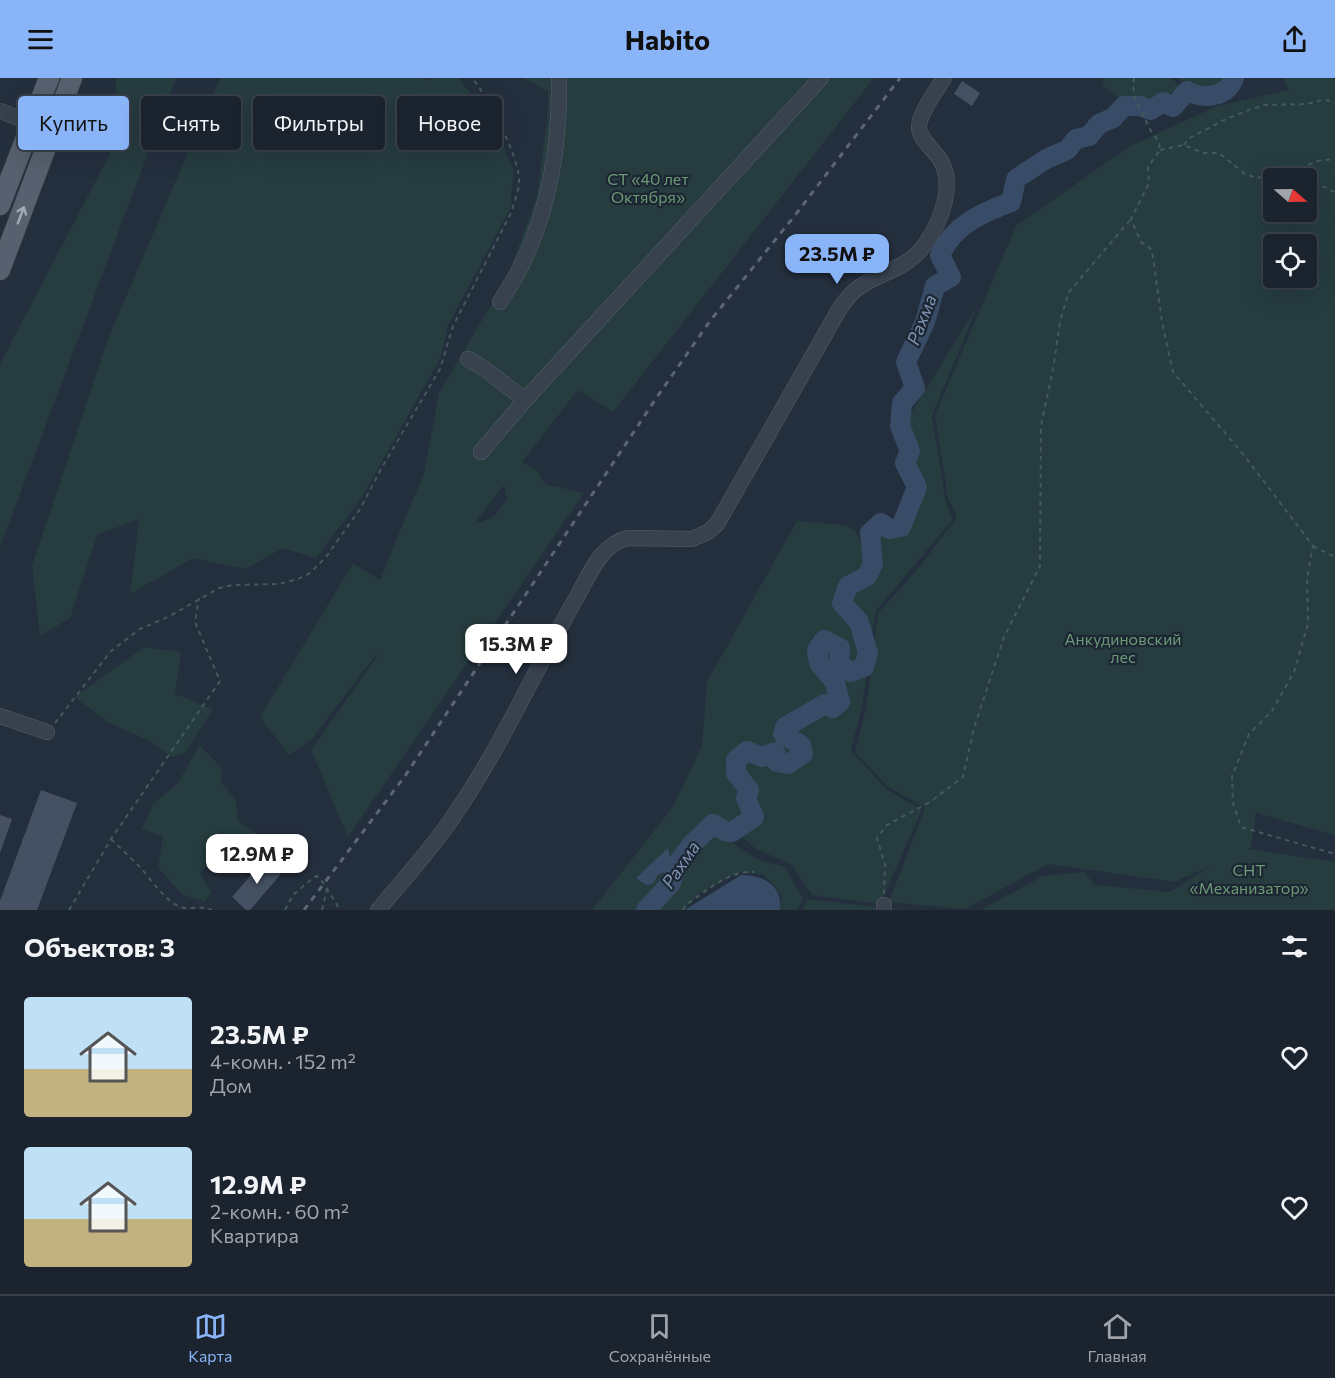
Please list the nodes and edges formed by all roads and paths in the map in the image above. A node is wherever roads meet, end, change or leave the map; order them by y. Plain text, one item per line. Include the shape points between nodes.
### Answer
1 (49, 78) edge
2 (72, 78) edge
3 (471, 78) edge
4 (559, 78) edge
5 (821, 78) edge
6 (944, 78) edge
7 (1134, 78) edge
8 (42, 96) edge
9 (1335, 102) edge
10 (0, 111) edge
11 (18, 118) edge
12 (1184, 145) junction
13 (21, 150) edge
14 (1160, 150) junction
15 (1335, 159) edge
16 (1301, 168) edge
17 (1263, 177) edge
18 (1317, 184) edge
19 (1335, 192) edge
20 (0, 205) edge
21 (1131, 219) junction
22 (0, 270) edge
23 (500, 302) dead end
24 (468, 359) dead end
25 (525, 400) junction
26 (481, 452) dead end
27 (1313, 546) junction
28 (1335, 557) edge
29 (199, 598) junction
30 (0, 716) edge
31 (47, 732) joint
32 (111, 839) junction
33 (1335, 854) edge
34 (754, 872) dead end
35 (327, 888) junction
36 (884, 908) edge
37 (211, 909) edge
38 (69, 910) edge
39 (285, 910) edge
40 (322, 910) edge
41 (340, 910) edge
42 (378, 910) edge
43 (682, 910) edge

1 - 8 main road
22 -> 2 main road
3 - 29 path via 493,111 518,169 519,181 511,213 453,326 440,369 360,509 310,573 279,584 219,588
4 - 23 street via 549,194 523,263
5 - 25 street
6 - 42 street via 919,124 920,133 941,161 947,189 940,217 926,244 893,271 855,289 840,308 717,524 692,539 628,538 609,546 453,819
7 - 14 path via 1137,104
9 - 12 path via 1251,108 1188,139
10 - 11 street
12 - 14 path
12 - 17 path via 1203,153 1219,153 1245,174
13 - 20 main road
14 - 21 path via 1148,167 1149,183
15 - 16 path
18 - 19 path
21 - 27 path via 1141,242 1152,250 1173,372 1243,454
21 - 36 path via 1069,292 1041,426 1040,566 1004,637 974,728 963,777 930,802 887,825 878,838 885,865
24 - 25 street
25 - 26 street
27 - 28 path
27 - 33 path via 1307,578 1308,624 1294,672 1272,711 1249,734 1232,776 1233,803 1241,827
29 - 31 path via 140,629 111,651
29 - 32 path via 195,622 220,681
30 - 31 street
32 - 37 path via 180,907
32 - 38 path
34 - 43 path via 729,877
35 - 39 path via 314,877 293,895
35 - 40 path
35 - 41 path

